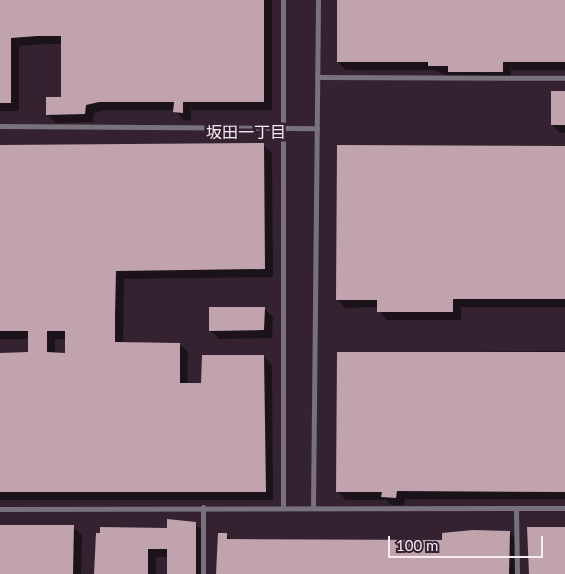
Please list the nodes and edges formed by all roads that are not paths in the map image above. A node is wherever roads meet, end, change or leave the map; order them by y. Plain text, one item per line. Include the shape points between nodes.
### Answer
1 (283, 0) edge
2 (318, 0) edge
3 (317, 77) junction
4 (565, 78) edge
5 (0, 126) edge
6 (283, 128) junction
7 (317, 128) junction
8 (283, 506) junction
9 (313, 506) junction
10 (203, 507) junction
11 (516, 508) junction
12 (565, 508) edge
13 (0, 509) edge
14 (202, 574) edge
15 (516, 574) edge

1 - 6 lane
2 - 3 lane
3 - 4 lane
3 - 7 lane
5 - 6 lane
6 - 7 lane
6 - 8 lane
7 - 9 lane
8 - 9 lane
8 - 10 lane
9 - 11 lane
10 - 13 lane
10 - 14 lane
11 - 12 lane
11 - 15 lane

